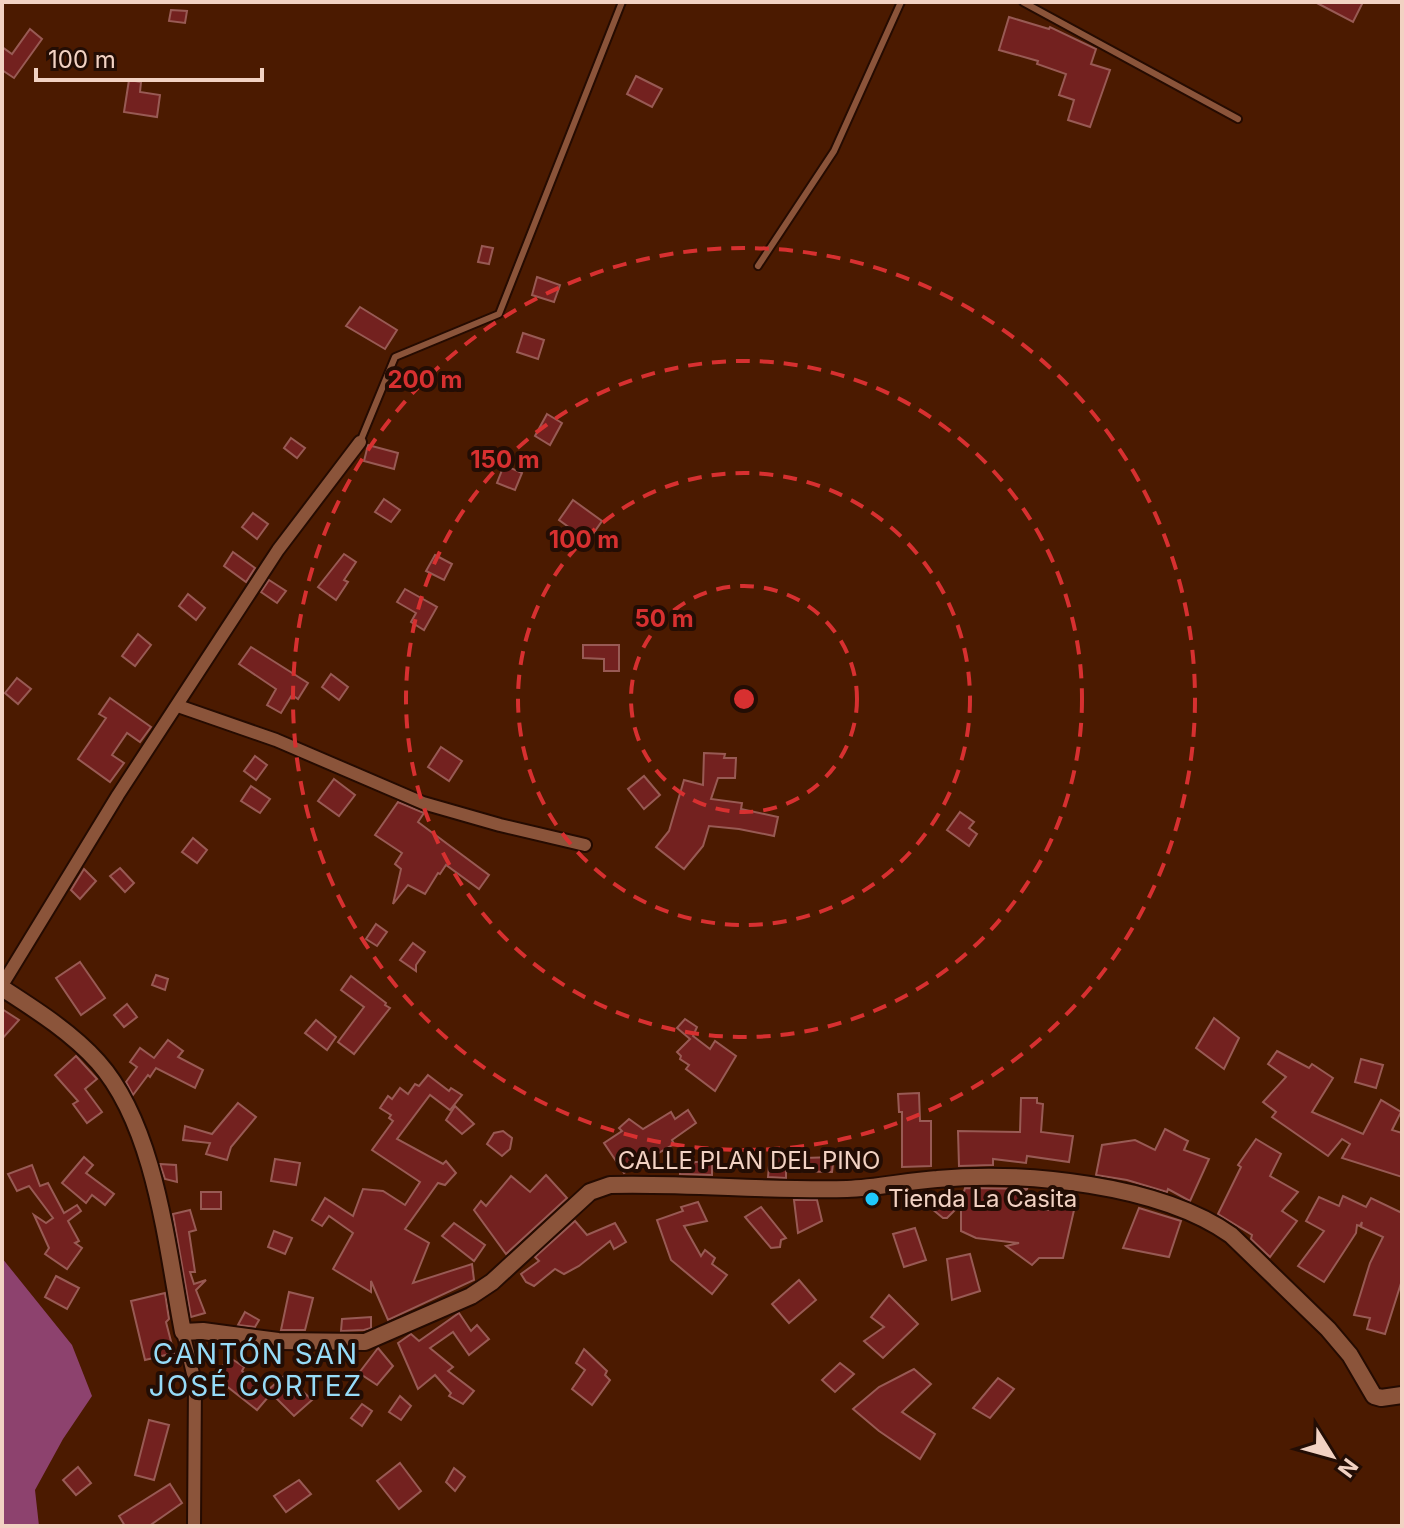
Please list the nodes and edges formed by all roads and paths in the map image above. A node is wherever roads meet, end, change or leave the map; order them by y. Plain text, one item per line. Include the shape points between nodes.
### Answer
1 (622, 2) edge
2 (901, 2) edge
3 (1023, 2) edge
4 (1238, 119) dead end
5 (758, 266) dead end
6 (360, 442) joint
7 (178, 706) junction
8 (585, 845) dead end
9 (2, 986) edge
10 (183, 1332) junction
11 (1402, 1395) edge
12 (194, 1526) edge

1 - 6 lane via 499,314 395,357
2 - 5 lane via 834,151
3 - 4 lane
6 - 7 street via 278,550
7 - 8 street via 276,740 423,803
7 - 9 street
9 - 10 street via 98,1062 130,1110 160,1211
10 - 11 street, CALLE PLAN DEL PINO via 365,1342 471,1296 590,1192 610,1185 849,1189 941,1178 1022,1178 1148,1197 1215,1224 1328,1329 1374,1396
10 - 12 street via 195,1382

